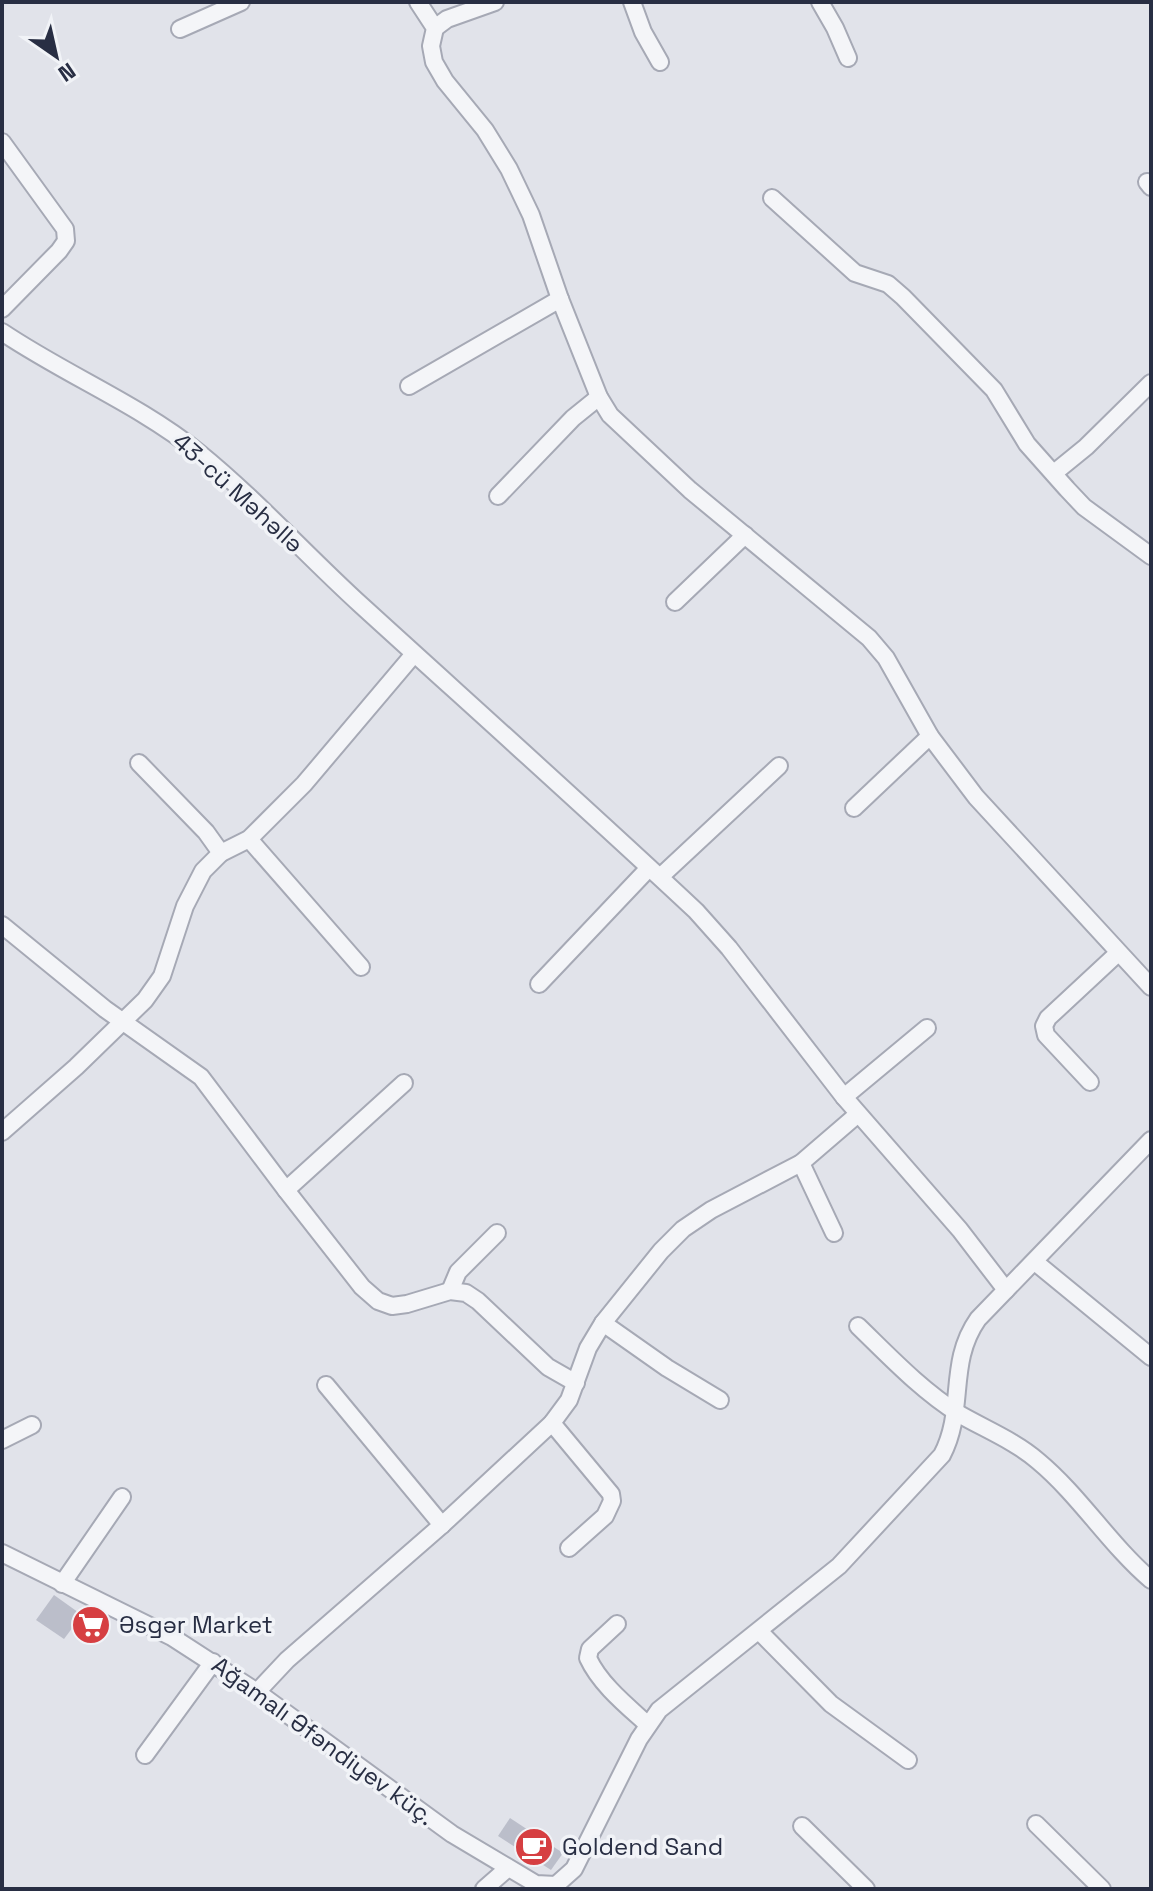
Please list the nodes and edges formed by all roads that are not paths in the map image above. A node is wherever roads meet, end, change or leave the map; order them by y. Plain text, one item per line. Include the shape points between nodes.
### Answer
1 (241, 2) edge
2 (418, 2) edge
3 (495, 2) edge
4 (632, 2) edge
5 (820, 2) edge
6 (435, 28) junction
7 (180, 29) dead end
8 (848, 58) dead end
9 (660, 62) dead end
10 (2, 142) edge
11 (772, 198) dead end
12 (560, 299) junction
13 (2, 309) edge
14 (5, 339) edge
15 (1151, 383) edge
16 (409, 386) dead end
17 (599, 397) junction
18 (1054, 473) junction
19 (498, 496) dead end
20 (745, 535) junction
21 (1151, 556) edge
22 (675, 602) dead end
23 (414, 654) junction
24 (930, 736) junction
25 (139, 763) dead end
26 (779, 766) dead end
27 (854, 808) dead end
28 (249, 839) junction
29 (221, 853) junction
30 (655, 872) junction
31 (2, 925) edge
32 (1118, 953) junction
33 (361, 967) dead end
34 (539, 984) dead end
35 (1151, 987) edge
36 (123, 1022) junction
37 (927, 1028) dead end
38 (1090, 1082) dead end
39 (404, 1083) dead end
40 (844, 1097) junction
41 (858, 1114) junction
42 (2, 1132) edge
43 (1150, 1144) edge
44 (801, 1163) junction
45 (286, 1190) junction
46 (497, 1233) dead end
47 (834, 1233) dead end
48 (1035, 1262) junction
49 (1006, 1290) junction
50 (450, 1291) junction
51 (603, 1323) junction
52 (858, 1326) dead end
53 (1151, 1357) edge
54 (576, 1383) junction
55 (326, 1385) dead end
56 (720, 1400) dead end
57 (957, 1412) junction
58 (552, 1423) junction
59 (32, 1425) dead end
60 (2, 1440) edge
61 (122, 1497) dead end
62 (442, 1525) junction
63 (569, 1548) dead end
64 (2, 1553) edge
65 (1151, 1580) edge
66 (62, 1584) junction
67 (617, 1624) dead end
68 (759, 1631) junction
69 (213, 1662) junction
70 (257, 1692) junction
71 (647, 1724) junction
72 (145, 1755) dead end
73 (908, 1760) dead end
74 (1036, 1824) dead end
75 (802, 1826) dead end
76 (508, 1868) junction
77 (558, 1887) edge
78 (484, 1889) edge
79 (866, 1889) edge
80 (1102, 1889) edge

1 - 7 street
2 - 6 street
3 - 6 street
4 - 9 street
5 - 8 street
6 - 12 street via 434,62 509,169
10 - 13 street via 65,229 66,241
11 - 18 street via 855,273 888,284 903,297 994,390 1027,444
12 - 16 street
12 - 17 street
14 - 23 street, 43-cü Məhəllə via 143,413 197,451
15 - 18 street
17 - 19 street
17 - 20 street via 647,452
18 - 21 street via 1084,507
20 - 22 street
20 - 24 street via 869,638
23 - 28 street via 304,784
23 - 30 street, 43-cü Məhəllə
24 - 27 street
24 - 32 street via 976,797
25 - 29 street
26 - 30 street
28 - 29 street
28 - 33 street
29 - 36 street via 193,889 155,989
30 - 34 street
30 - 40 street, 43-cü Məhəllə via 729,948
31 - 36 street
32 - 35 street
32 - 38 street via 1044,1026 1046,1035
36 - 42 street
36 - 45 street via 201,1077
37 - 40 street
39 - 45 street
40 - 41 street, 43-cü Məhəllə
41 - 44 street
41 - 49 street, 43-cü Məhəllə
43 - 48 street
44 - 47 street
44 - 51 street via 683,1229
45 - 50 street via 378,1301 407,1304
46 - 50 street via 458,1272
48 - 49 street
48 - 53 street
49 - 57 street via 966,1336 956,1379
50 - 54 street via 478,1301 548,1367
51 - 54 street
51 - 56 street
52 - 57 street
54 - 58 street
55 - 62 street
57 - 65 street via 1036,1459
57 - 68 street via 952,1436 926,1476 839,1566
58 - 62 street
58 - 63 street via 612,1501 605,1516
59 - 60 street
61 - 66 street
62 - 70 street
64 - 66 street, Ağamalı Əfəndiyev küç.
66 - 69 street, Ağamalı Əfəndiyev küç.
67 - 71 street via 590,1649 588,1658
68 - 71 street
68 - 73 street via 831,1704
69 - 70 street, Ağamalı Əfəndiyev küç.
69 - 72 street
70 - 76 street, Ağamalı Əfəndiyev küç. via 439,1825
71 - 77 street via 574,1869
74 - 80 street
75 - 79 street
76 - 77 street, Ağamalı Əfəndiyev küç. via 536,1884
76 - 78 street

